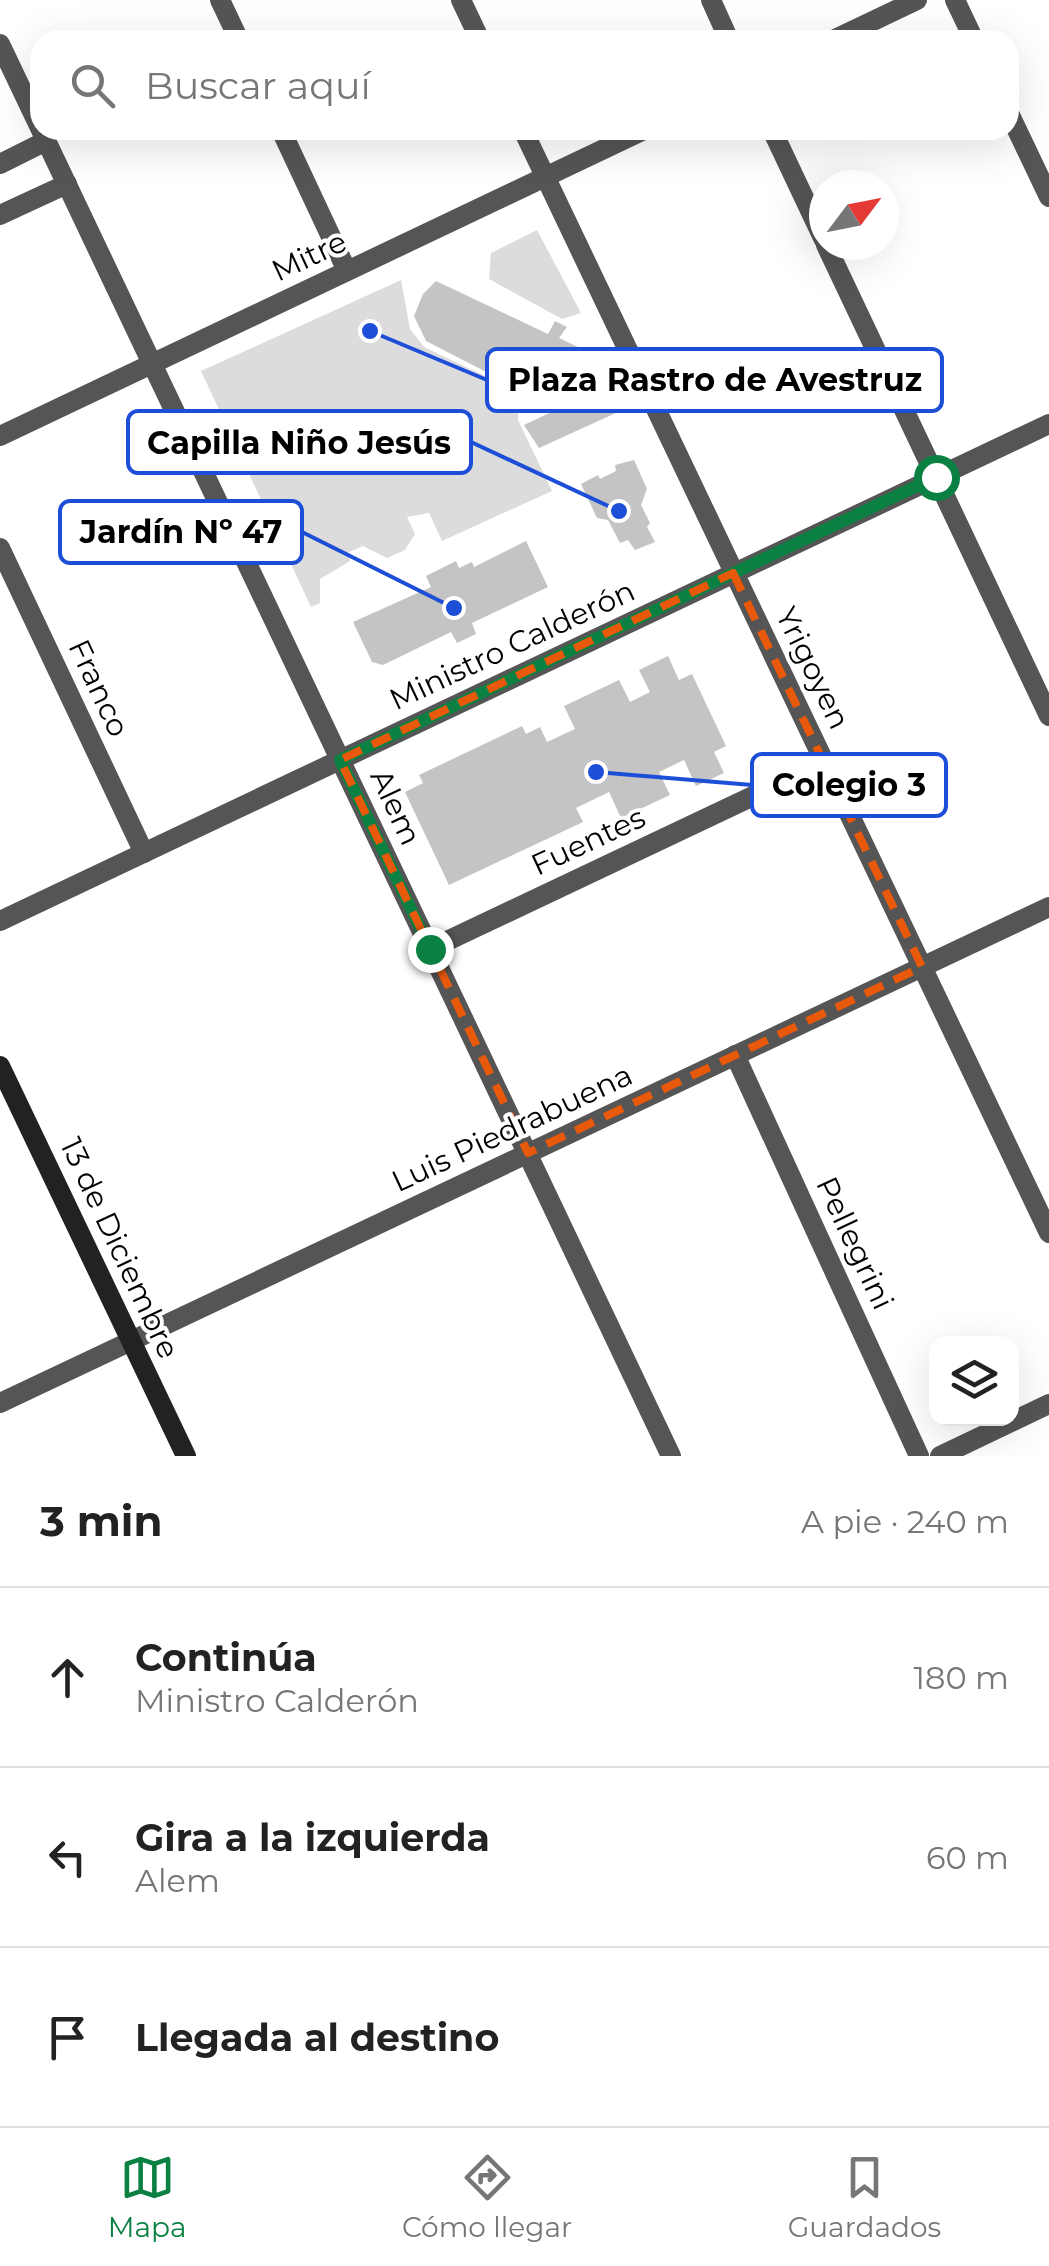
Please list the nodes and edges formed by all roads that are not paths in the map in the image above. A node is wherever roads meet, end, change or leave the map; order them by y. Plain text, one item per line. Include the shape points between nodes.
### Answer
1 (220, 0) edge
2 (461, 0) edge
3 (710, 0) edge
4 (917, 0) edge
5 (955, 0) edge
6 (234, 30) edge
7 (475, 30) edge
8 (725, 30) edge
9 (854, 30) edge
10 (969, 30) edge
11 (0, 44) edge
12 (30, 108) edge
13 (1019, 134) edge
14 (33, 140) edge
15 (45, 140) edge
16 (286, 140) edge
17 (527, 140) edge
18 (623, 140) edge
19 (777, 140) edge
20 (0, 164) edge
21 (545, 177) junction
22 (66, 184) junction
23 (1049, 197) edge
24 (809, 208) edge
25 (0, 215) edge
26 (834, 260) edge
27 (347, 271) junction
28 (152, 363) junction
29 (1049, 424) edge
30 (0, 436) edge
31 (936, 477) junction
32 (0, 548) edge
33 (733, 573) junction
34 (1049, 716) edge
35 (340, 760) junction
36 (825, 762) junction
37 (144, 853) junction
38 (1049, 907) edge
39 (0, 921) edge
40 (430, 949) junction
41 (922, 966) junction
42 (736, 1055) junction
43 (0, 1066) edge
44 (528, 1154) junction
45 (1049, 1233) edge
46 (131, 1341) junction
47 (0, 1403) edge
48 (1049, 1404) edge
49 (186, 1456) edge
50 (672, 1456) edge
51 (919, 1456) edge
52 (940, 1456) edge

1 - 6 street
2 - 7 street
3 - 8 street
4 - 9 street
5 - 10 street
11 - 12 street, Alem
13 - 23 street
14 - 20 street
15 - 22 street, Alem
16 - 27 street
17 - 21 street, Yrigoyen
18 - 21 street, Mitre
19 - 24 street
21 - 27 street, Mitre
21 - 33 street, Yrigoyen
22 - 25 street
22 - 28 street, Alem
26 - 31 street
27 - 28 street, Mitre
28 - 30 street, Mitre
28 - 35 street, Alem
29 - 31 street, Ministro Calderón
31 - 33 street, Ministro Calderón
31 - 34 street
32 - 37 street, Franco
33 - 35 street, Ministro Calderón
33 - 36 street, Yrigoyen
35 - 37 street, Ministro Calderón
35 - 40 street, Alem
36 - 40 street, Fuentes
36 - 41 street, Yrigoyen
37 - 39 street, Ministro Calderón
38 - 41 street, Luis Piedrabuena
40 - 44 street, Alem
41 - 42 street, Luis Piedrabuena
41 - 45 street, Yrigoyen
42 - 44 street, Luis Piedrabuena
42 - 51 street, Pellegrini
43 - 46 street, 13 de Diciembre
44 - 46 street, Luis Piedrabuena
44 - 50 street, Alem
46 - 47 street, Luis Piedrabuena
46 - 49 street, 13 de Diciembre
48 - 52 street

